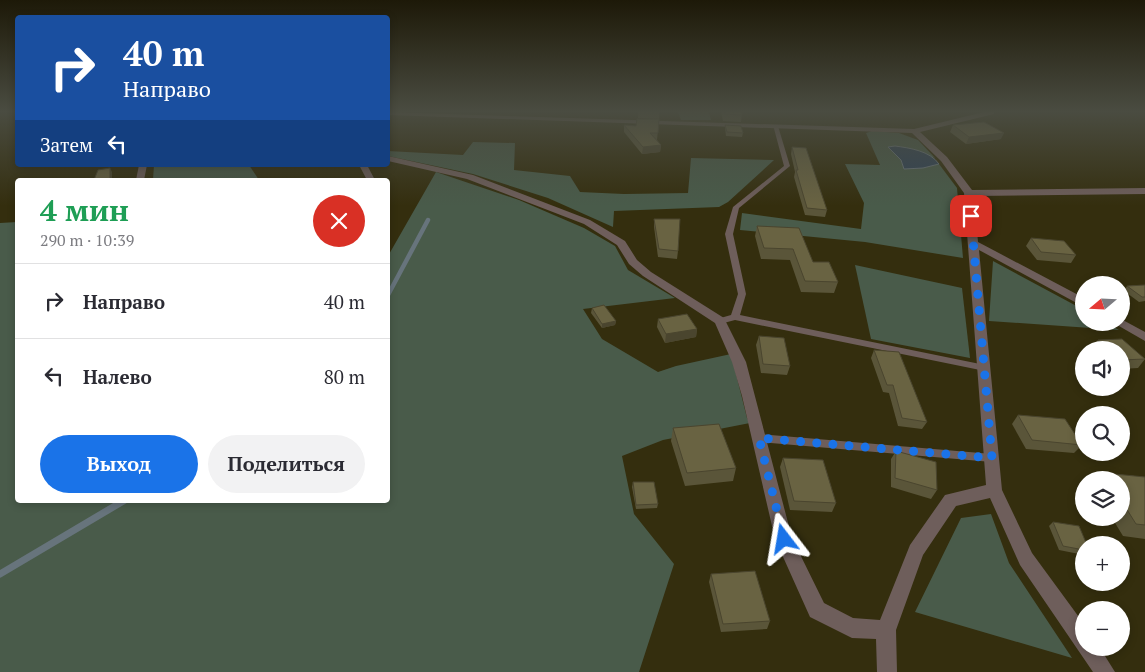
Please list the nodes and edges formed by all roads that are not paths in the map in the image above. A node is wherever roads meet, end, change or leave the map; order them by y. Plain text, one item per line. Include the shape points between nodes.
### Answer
1 (780, 143) edge
2 (927, 143) edge
3 (390, 159) edge
4 (1145, 191) edge
5 (969, 193) junction
6 (974, 244) junction
7 (1075, 298) edge
8 (735, 317) junction
9 (720, 321) junction
10 (1130, 329) edge
11 (1145, 337) edge
12 (985, 368) junction
13 (759, 438) junction
14 (992, 458) junction
15 (994, 490) junction
16 (1075, 628) edge
17 (886, 630) junction
18 (1094, 656) edge
19 (887, 672) edge
20 (1105, 672) edge

1 - 8 lane via 786,166 736,207 729,234 742,294
2 - 5 street via 944,159
3 - 9 street via 470,177 587,222 621,243 633,262 647,274
4 - 5 street
5 - 6 street
6 - 7 street
6 - 12 street
8 - 9 lane
8 - 12 lane
9 - 13 street via 738,362
10 - 11 street
12 - 14 street
13 - 14 lane
13 - 17 street via 784,539 818,610 852,628
14 - 15 street
15 - 16 street via 1026,559
15 - 17 street via 951,500 916,550
17 - 19 street
18 - 20 street

